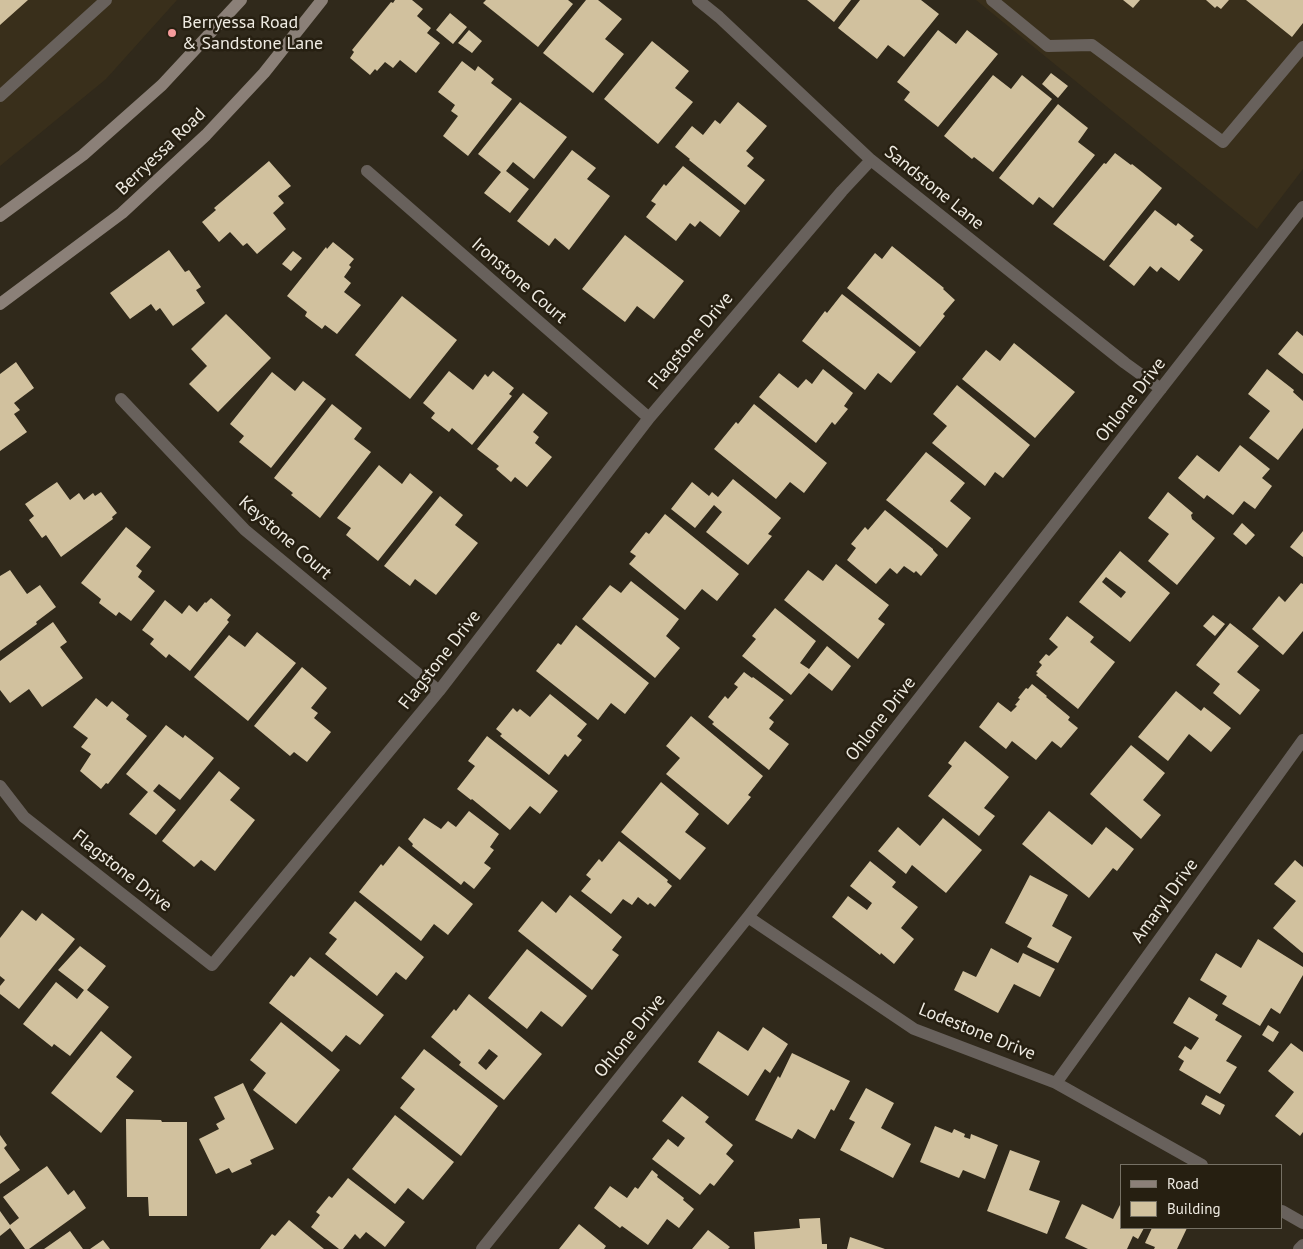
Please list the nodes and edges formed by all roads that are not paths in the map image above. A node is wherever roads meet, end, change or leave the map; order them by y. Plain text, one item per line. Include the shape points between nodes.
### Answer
1 (106, 0) edge
2 (241, 0) edge
3 (322, 0) edge
4 (698, 0) edge
5 (992, 0) edge
6 (1303, 47) edge
7 (0, 96) edge
8 (871, 160) junction
9 (367, 170) dead end
10 (1303, 207) edge
11 (0, 216) edge
12 (0, 304) edge
13 (1162, 389) junction
14 (121, 400) dead end
15 (649, 418) junction
16 (438, 691) junction
17 (1303, 740) edge
18 (0, 786) edge
19 (748, 918) junction
20 (1056, 1083) junction
21 (1200, 1164) edge
22 (1283, 1212) edge
23 (1303, 1223) edge
24 (1303, 1245) edge
25 (482, 1249) edge
26 (1299, 1249) edge

1 - 7 street
2 - 11 main road via 162,85 83,155
3 - 12 main road, Berryessa Road via 264,73 199,141 122,213
4 - 8 street, Sandstone Lane
5 - 6 street via 1048,46 1092,45 1223,142
8 - 13 street, Sandstone Lane
8 - 15 street, Flagstone Drive
9 - 15 street, Ironstone Court
10 - 13 street, Ohlone Drive
13 - 19 street, Ohlone Drive
14 - 16 street, Keystone Court via 245,530
15 - 16 street, Flagstone Drive
16 - 18 street, Flagstone Drive via 212,965 24,817
17 - 20 street, Amaryl Drive
19 - 20 street, Lodestone Drive via 914,1029
19 - 25 street, Ohlone Drive
20 - 21 street, Lodestone Drive
22 - 23 street
24 - 26 street

